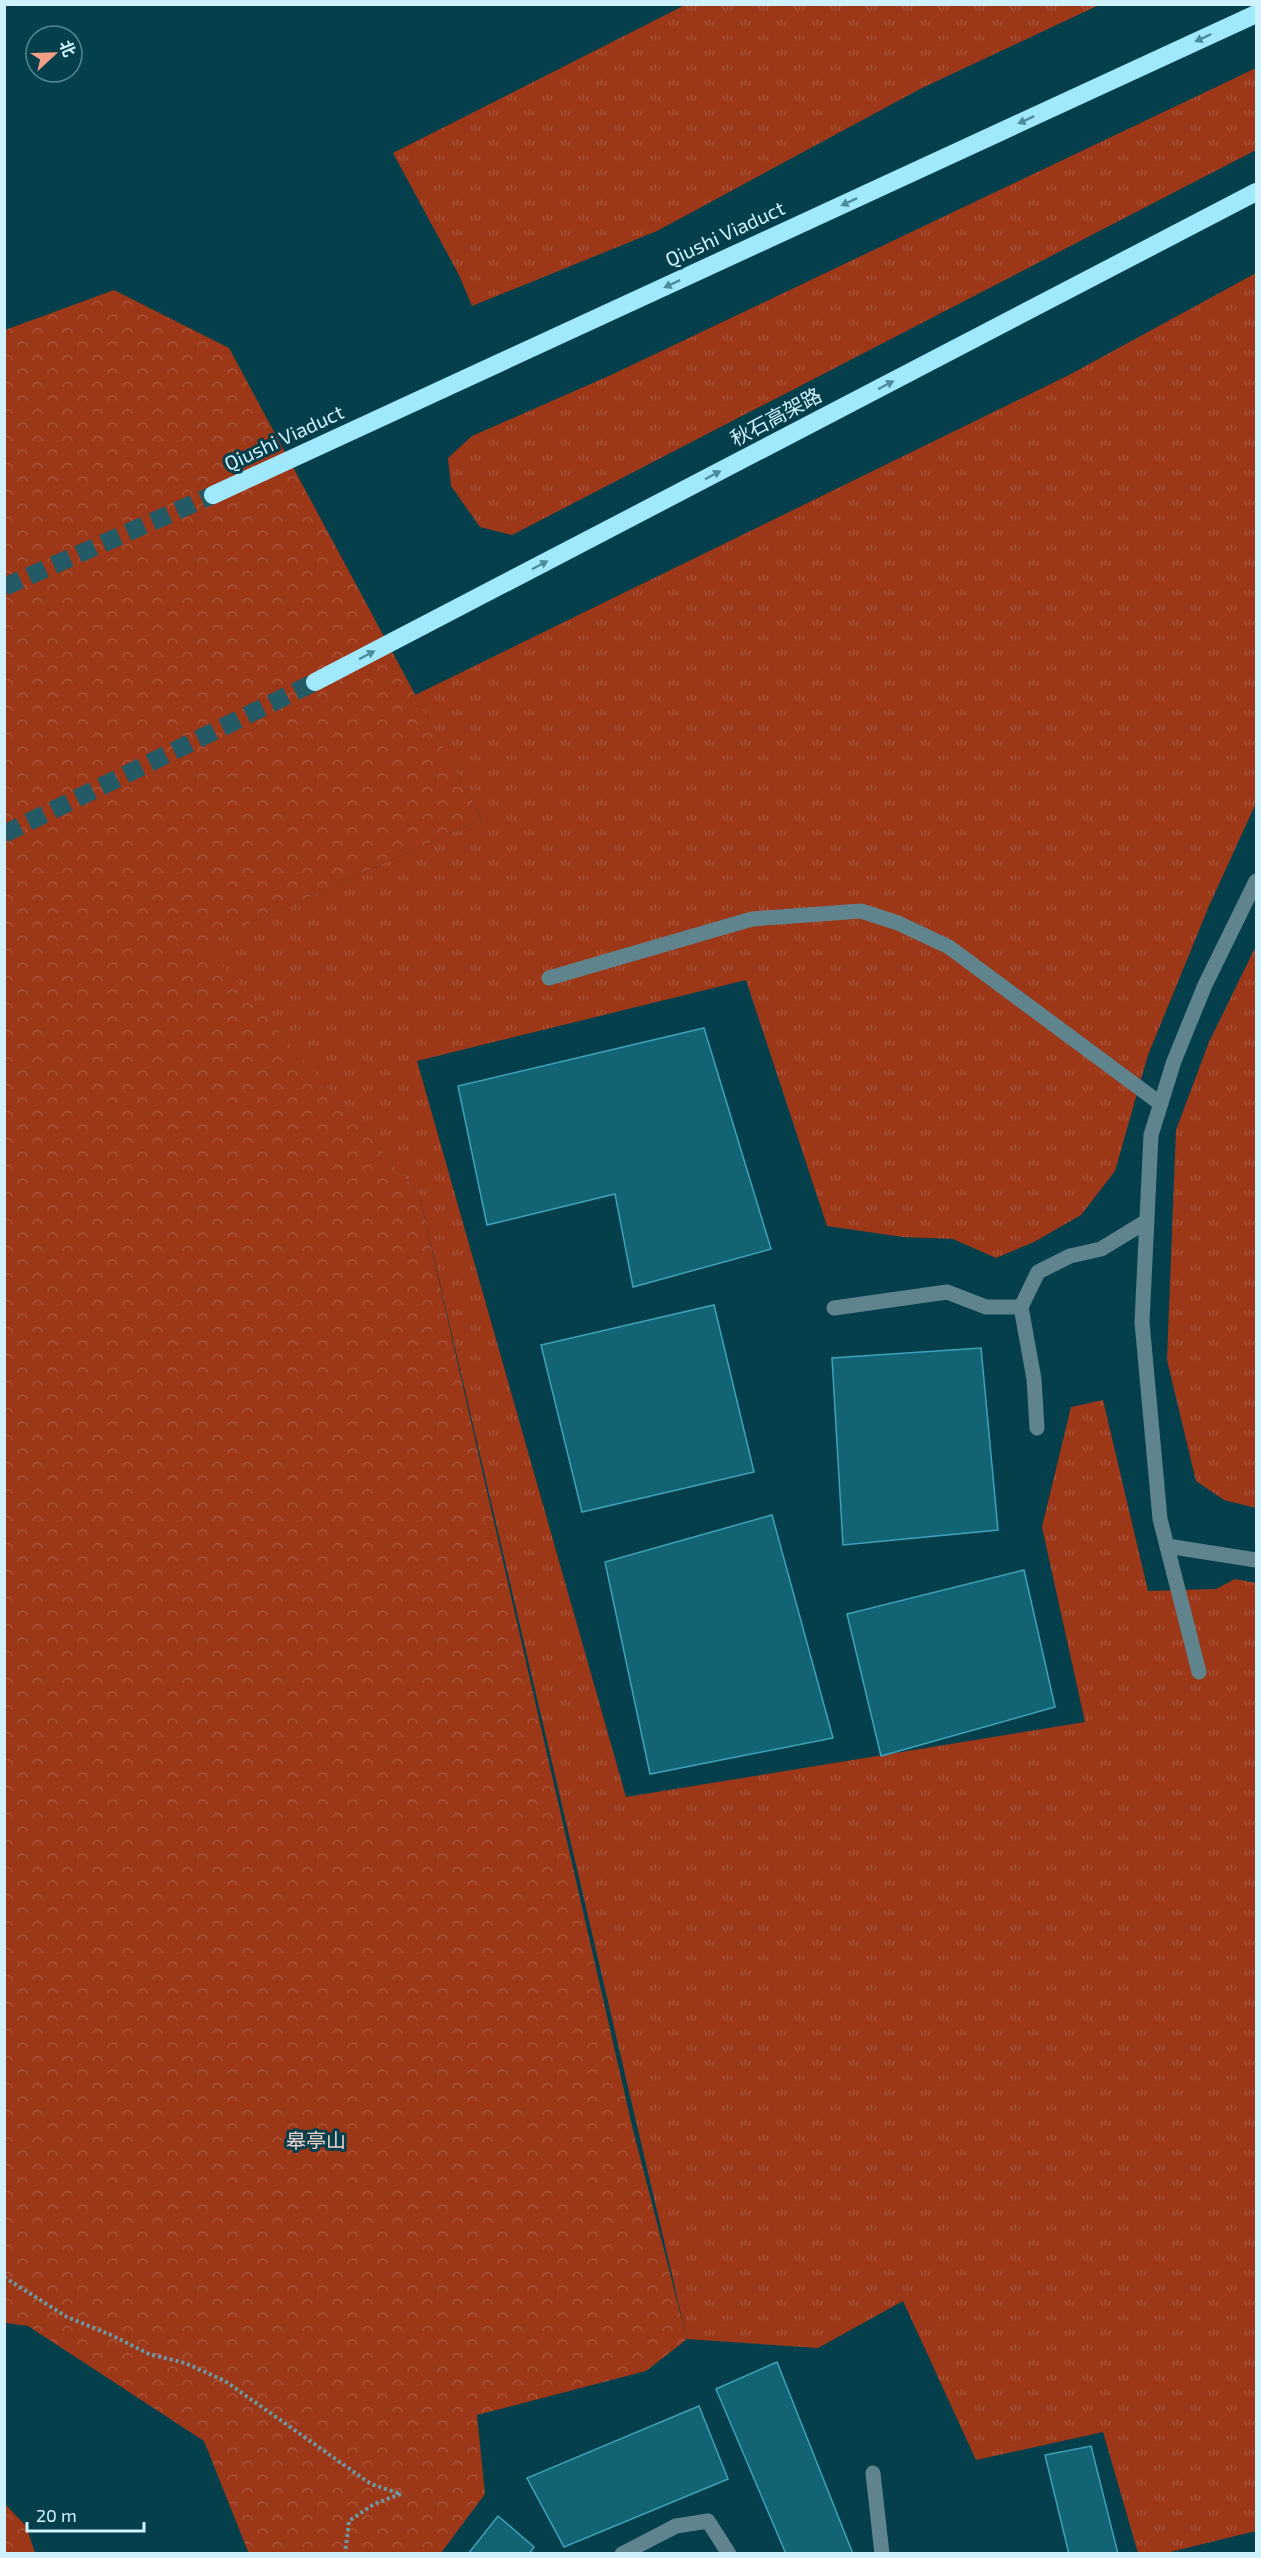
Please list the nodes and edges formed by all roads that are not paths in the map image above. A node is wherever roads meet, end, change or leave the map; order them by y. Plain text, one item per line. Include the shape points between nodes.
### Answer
1 (1257, 14) edge
2 (1257, 192) edge
3 (213, 495) tunnel mouth
4 (315, 682) tunnel mouth
5 (1257, 881) edge
6 (549, 978) dead end
7 (1161, 1104) junction
8 (1147, 1221) junction
9 (1022, 1307) junction
10 (834, 1308) dead end
11 (1037, 1428) dead end
12 (1167, 1546) junction
13 (1257, 1560) edge
14 (1199, 1672) dead end
15 (873, 2473) dead end
16 (622, 2553) edge
17 (729, 2553) edge
18 (882, 2553) edge

1 -> 3 highway, Qiushi Viaduct
4 -> 2 highway, 秋石高架路
5 - 7 street via 1205,985
6 - 7 street via 752,919 861,911 898,922 949,947
7 - 8 street via 1151,1135
8 - 9 street via 1101,1249 1070,1256 1038,1272
8 - 12 street via 1142,1322 1160,1519
9 - 10 street via 986,1307 947,1292
9 - 11 street via 1034,1379
12 - 13 street
12 - 14 street
15 - 18 street
16 - 17 street via 676,2526 708,2521

